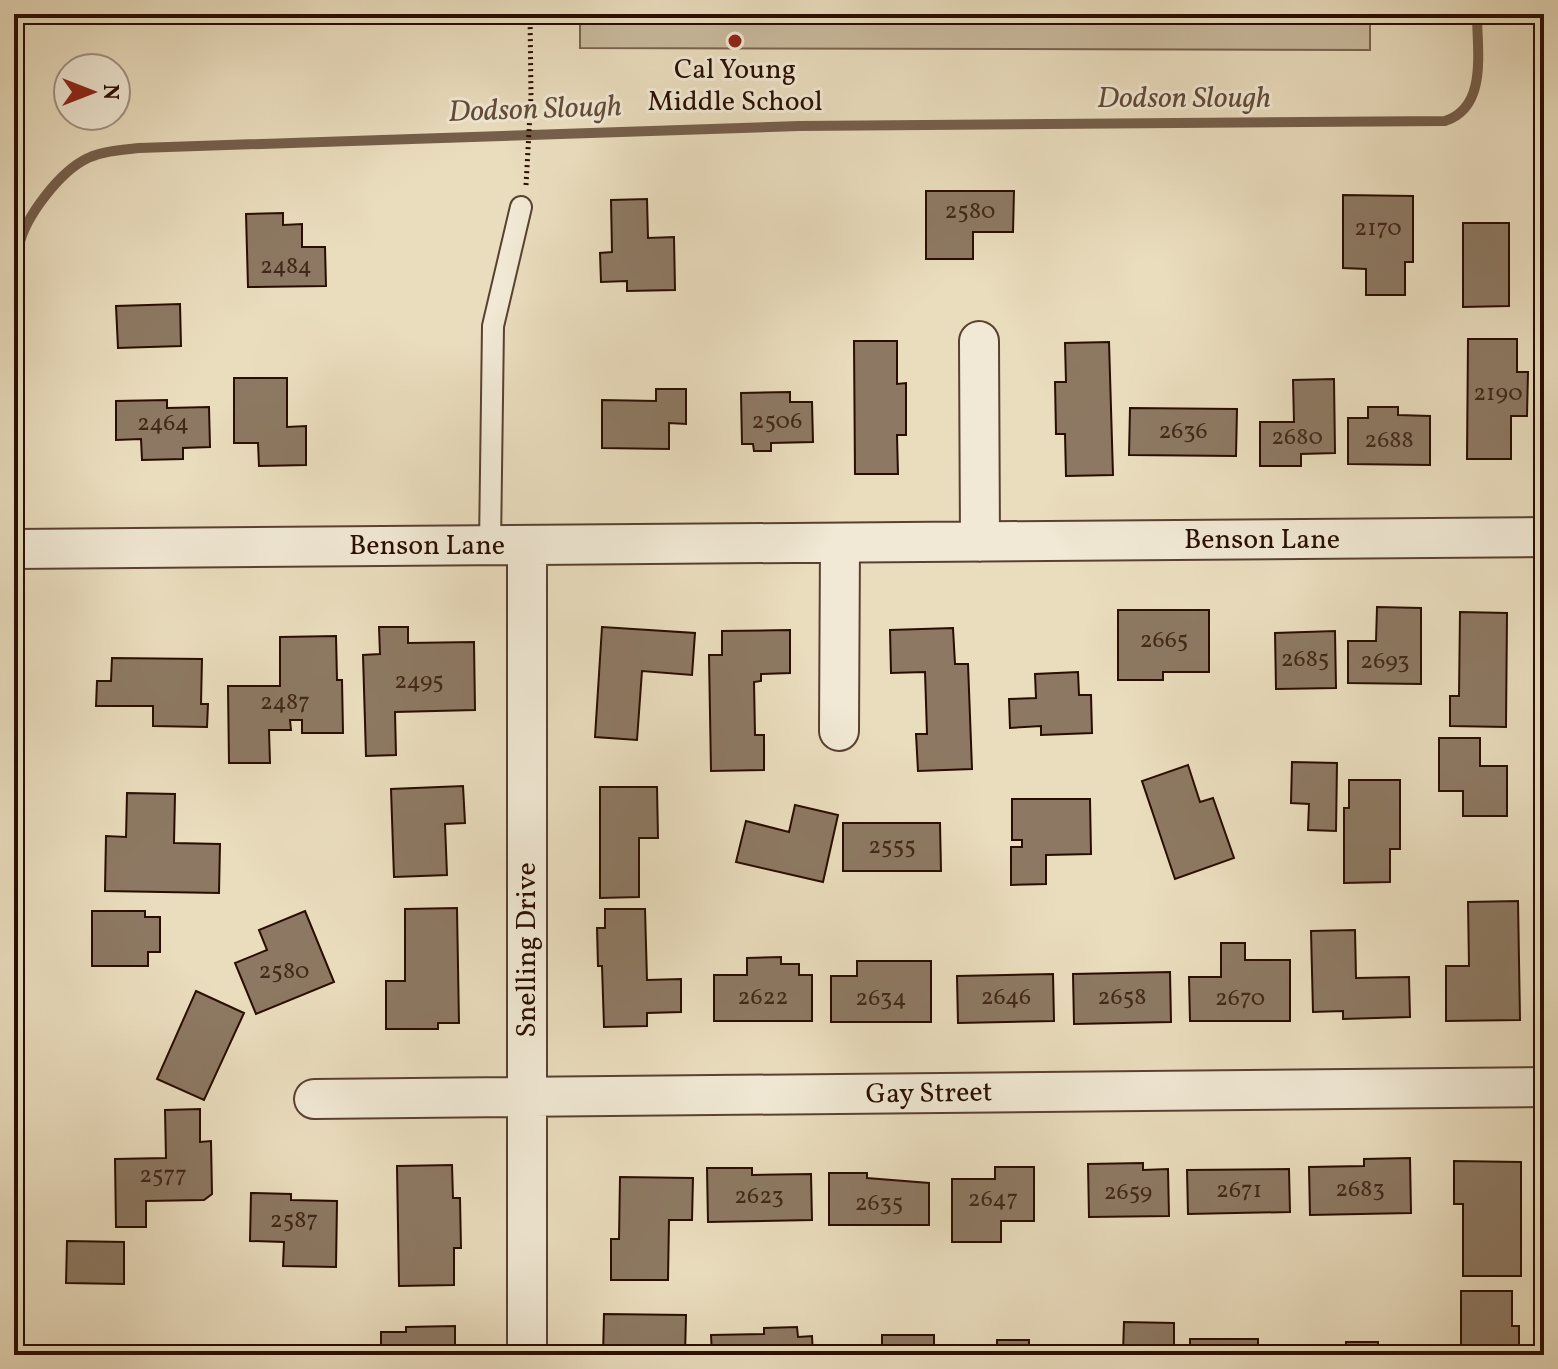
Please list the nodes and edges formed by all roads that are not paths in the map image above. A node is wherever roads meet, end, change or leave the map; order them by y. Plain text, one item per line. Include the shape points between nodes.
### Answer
1 (521, 207) dead end
2 (979, 341) dead end
3 (1544, 537) edge
4 (980, 542) junction
5 (840, 543) junction
6 (508, 546) junction
7 (14, 549) edge
8 (839, 731) dead end
9 (1544, 1087) edge
10 (527, 1098) junction
11 (314, 1099) dead end
12 (527, 1355) edge

1 - 6 lane, Snelling Drive via 493,326
2 - 4 street
3 - 4 street, Benson Lane
4 - 5 street, Benson Lane
5 - 6 street, Benson Lane
5 - 8 street
6 - 7 street, Benson Lane
6 - 10 street, Snelling Drive
9 - 10 street, Gay Street
10 - 11 street, Gay Street
10 - 12 street, Snelling Drive

